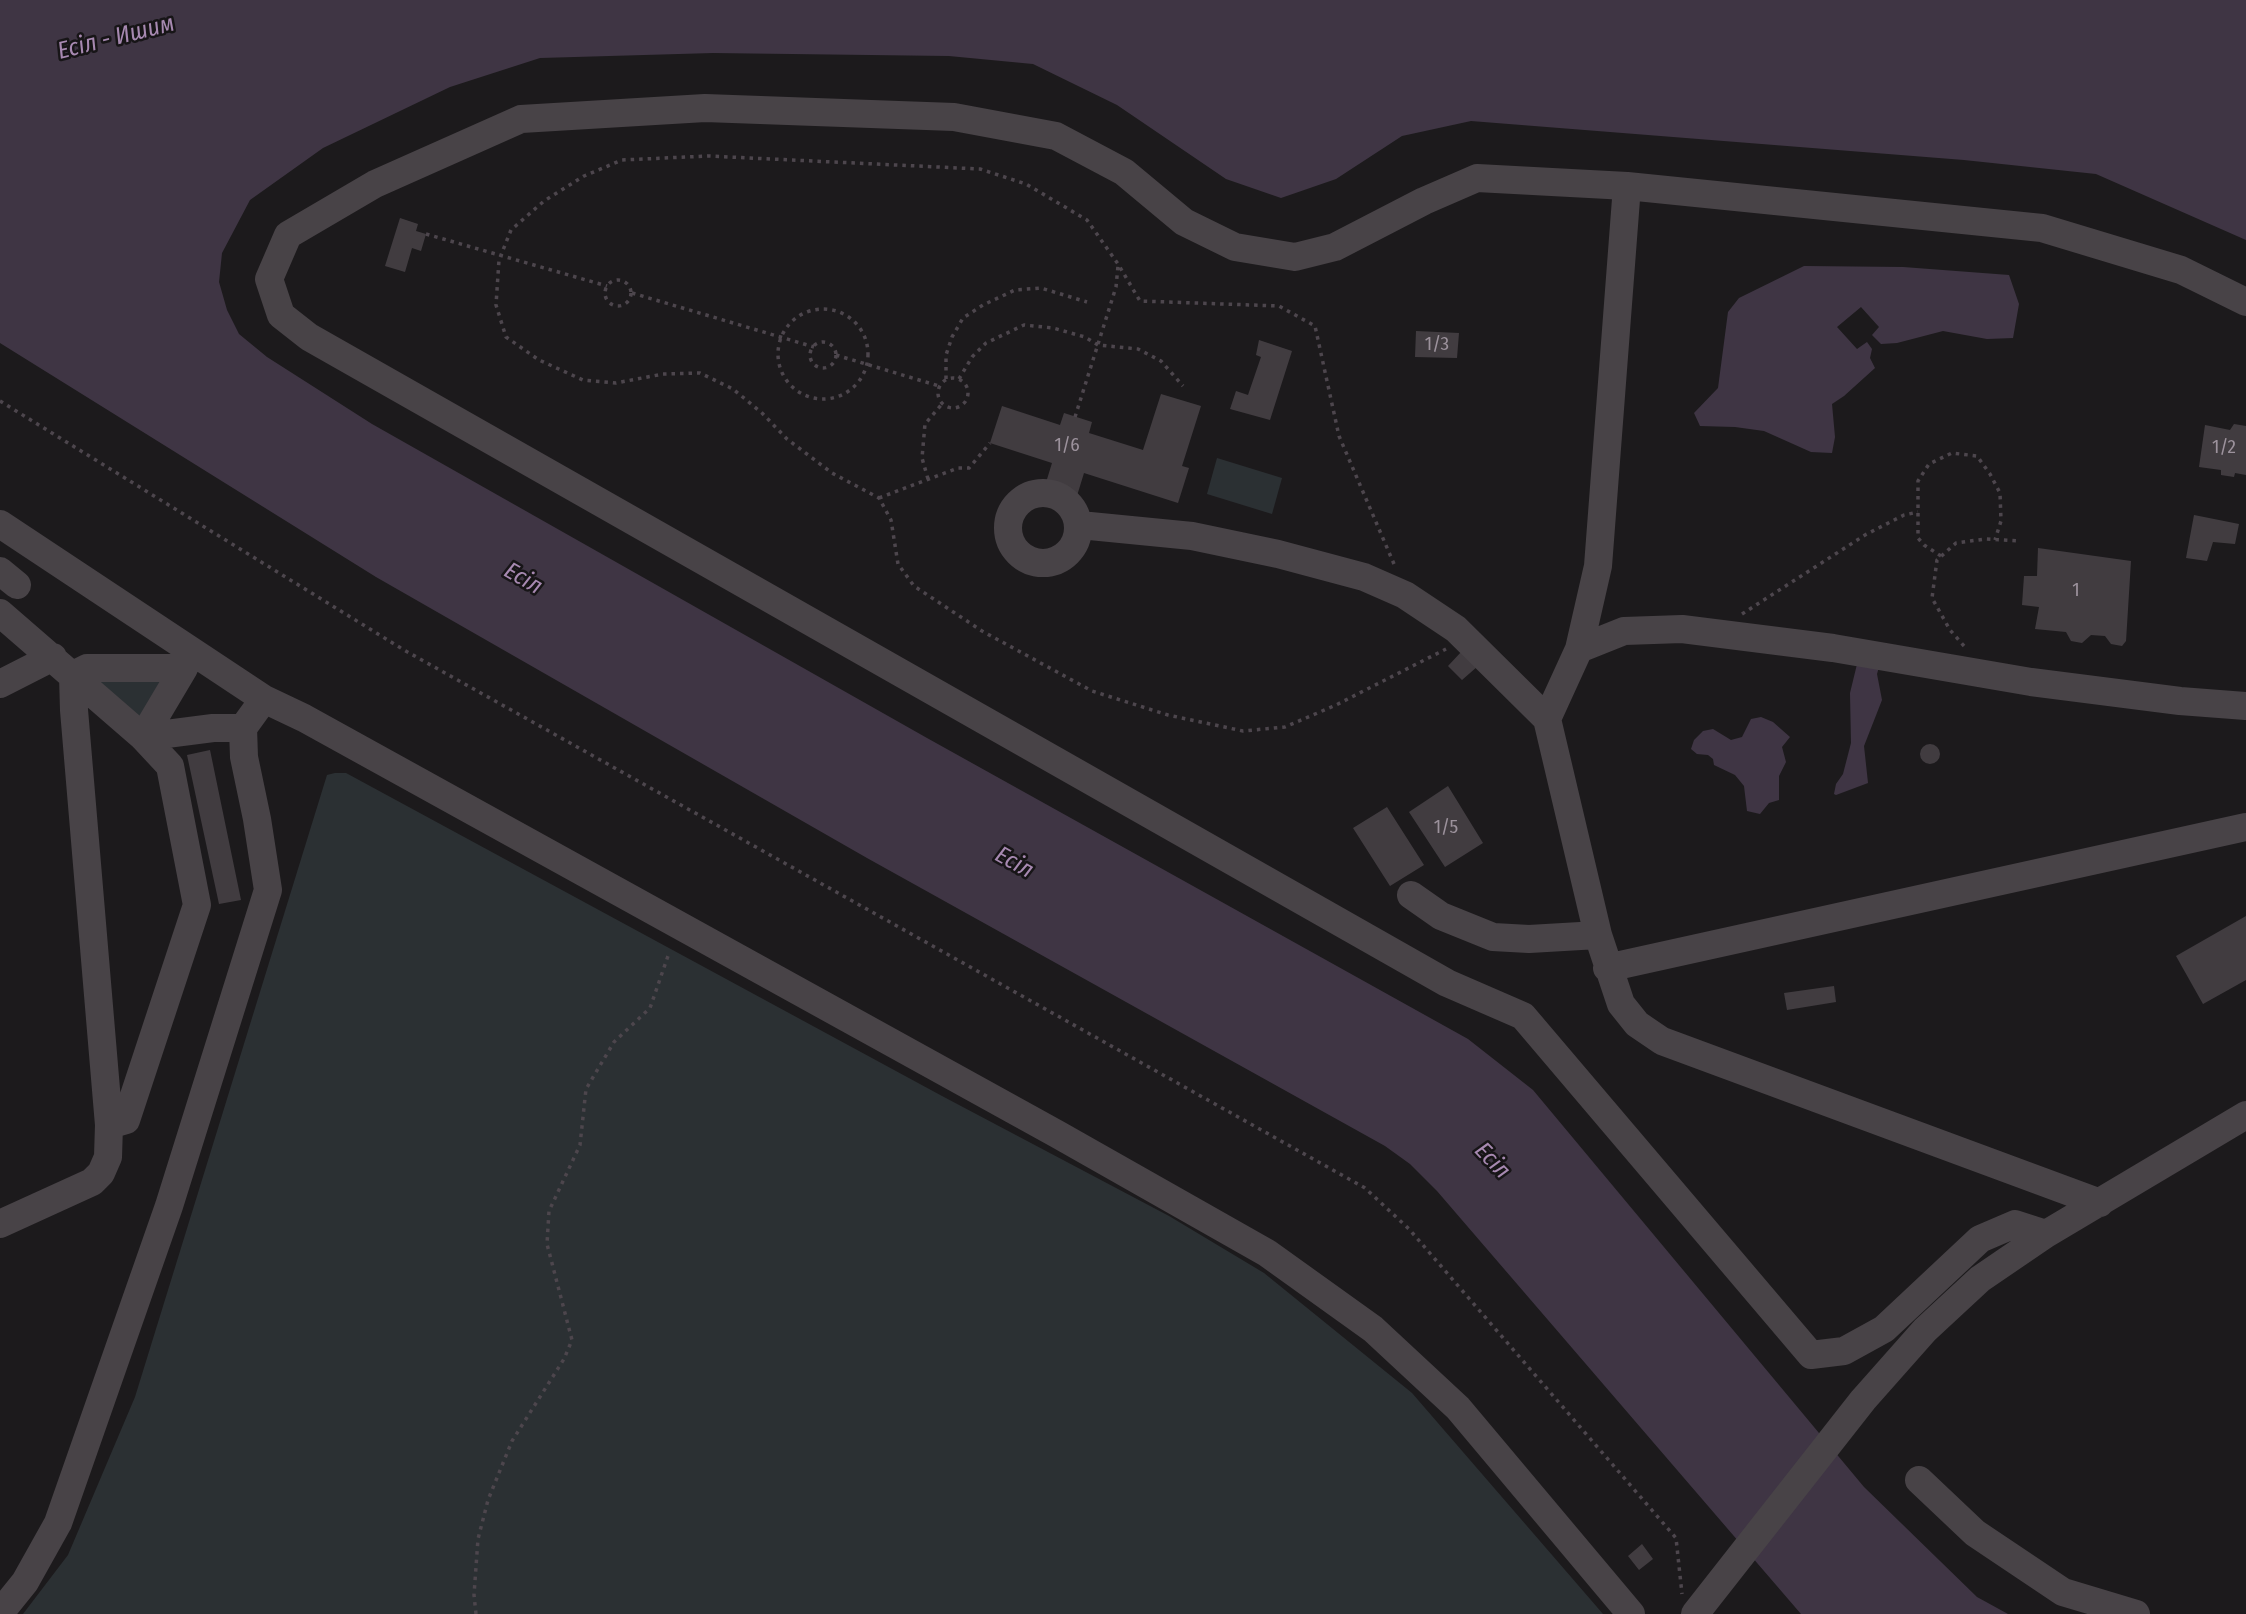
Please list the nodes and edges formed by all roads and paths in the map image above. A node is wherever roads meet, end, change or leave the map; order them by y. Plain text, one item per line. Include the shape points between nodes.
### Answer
1 (1627, 186) junction
2 (426, 234) dead end
3 (501, 255) junction
4 (1118, 264) junction
5 (607, 286) junction
6 (632, 293) junction
7 (1087, 302) dead end
8 (2246, 302) edge
9 (781, 337) junction
10 (1098, 345) junction
11 (814, 346) junction
12 (836, 355) junction
13 (867, 364) junction
14 (946, 379) junction
15 (959, 379) junction
16 (939, 386) junction
17 (1183, 386) dead end
18 (0, 401) edge
19 (942, 404) junction
20 (1075, 417) dead end
21 (990, 443) dead end
22 (928, 479) junction
23 (879, 498) junction
24 (1918, 512) junction
25 (0, 524) edge
26 (1079, 528) dead end
27 (1995, 540) junction
28 (2020, 541) dead end
29 (1941, 556) junction
30 (1405, 595) junction
31 (0, 613) edge
32 (1718, 633) junction
33 (1467, 639) junction
34 (1579, 649) junction
35 (1966, 649) dead end
36 (63, 666) junction
37 (3, 680) edge
38 (264, 699) junction
39 (2246, 706) edge
40 (1547, 719) junction
41 (243, 728) junction
42 (143, 737) junction
43 (2246, 827) edge
44 (1410, 895) dead end
45 (1598, 935) junction
46 (668, 957) dead end
47 (1607, 968) junction
48 (2246, 1115) edge
49 (109, 1125) junction
50 (2100, 1203) junction
51 (0, 1224) edge
52 (2046, 1234) junction
53 (1919, 1480) dead end
54 (1681, 1583) dead end
55 (1696, 1612) edge
56 (0, 1613) edge
57 (476, 1614) edge
58 (1631, 1614) edge
59 (2136, 1614) edge

1 - 8 street via 2042,228 2181,270
1 - 34 street via 1598,566
1 - 52 street via 1478,178 1335,247 1295,257 1234,247 1184,222 1124,172 1056,136 954,117 705,108 521,119 375,184 288,234 269,279 281,315 309,337 1447,983 1523,1016 1811,1355 1844,1351 1884,1329 1980,1239 2015,1224
2 - 3 path
3 - 4 path via 510,230 584,176 622,160 708,156 980,169 1027,184 1087,220
3 - 5 path
3 - 23 path via 496,305 506,337 538,360 583,380 616,383 700,373 733,389 832,473
4 - 10 path via 1116,287
4 - 30 path via 1140,301 1279,306 1315,326 1339,436
5 - 6 path via 622,280
5 - 6 path via 604,294 614,307 623,306
6 - 9 path
7 - 14 path via 1041,288 1015,290 983,305 963,317 952,337
9 - 11 path
9 - 13 path via 800,315 814,310 843,314 864,335
9 - 13 path via 779,366 796,390 809,397 824,399 851,389
10 - 15 path via 1053,328 1024,325 986,343
10 - 17 path via 1138,349 1161,361
10 - 20 path
11 - 12 path via 825,342
11 - 12 path via 811,360 817,367 826,368
12 - 13 path
13 - 16 path
14 - 15 path
14 - 16 path
15 - 19 path via 968,390 967,399 960,407
16 - 19 path
18 - 54 path via 404,650 1365,1188 1409,1230 1676,1538
19 - 22 path via 925,424 922,458
21 - 22 path via 969,468
22 - 23 path
23 - 33 path via 891,520 898,565 914,586 982,631 1092,691 1168,715 1243,732 1285,727
24 - 27 path via 1918,481 1929,464 1952,453 1977,456 2000,493 2001,521
24 - 29 path via 1918,538
24 - 32 path via 1865,535
25 - 38 street
26 - 30 street via 1192,536 1278,554
27 - 28 path
27 - 29 path via 1956,543
29 - 35 path via 1932,598
30 - 33 street
31 - 36 street
32 - 34 street via 1624,631
32 - 39 street via 2031,682
33 - 40 street
34 - 40 street
36 - 37 street
36 - 42 street
36 - 42 street via 184,667
36 - 49 street via 74,710
38 - 41 street
38 - 58 street via 1268,1253 1373,1329 1458,1408
40 - 45 street
41 - 42 street
41 - 56 street via 268,890 169,1206 58,1524 25,1582
42 - 49 street via 170,766 197,905 126,1120
43 - 47 street
44 - 45 street via 1441,916 1493,937
45 - 47 street
46 - 57 path via 650,1008 614,1042 586,1089 580,1145 549,1211 547,1244 572,1340 512,1441 488,1500 478,1539
47 - 50 street via 1621,1004 1637,1024 1662,1041
48 - 50 street
49 - 51 street via 108,1157 92,1182
50 - 52 street
52 - 55 street via 1980,1279 1925,1330 1863,1400
53 - 59 street via 1975,1534 2063,1592

